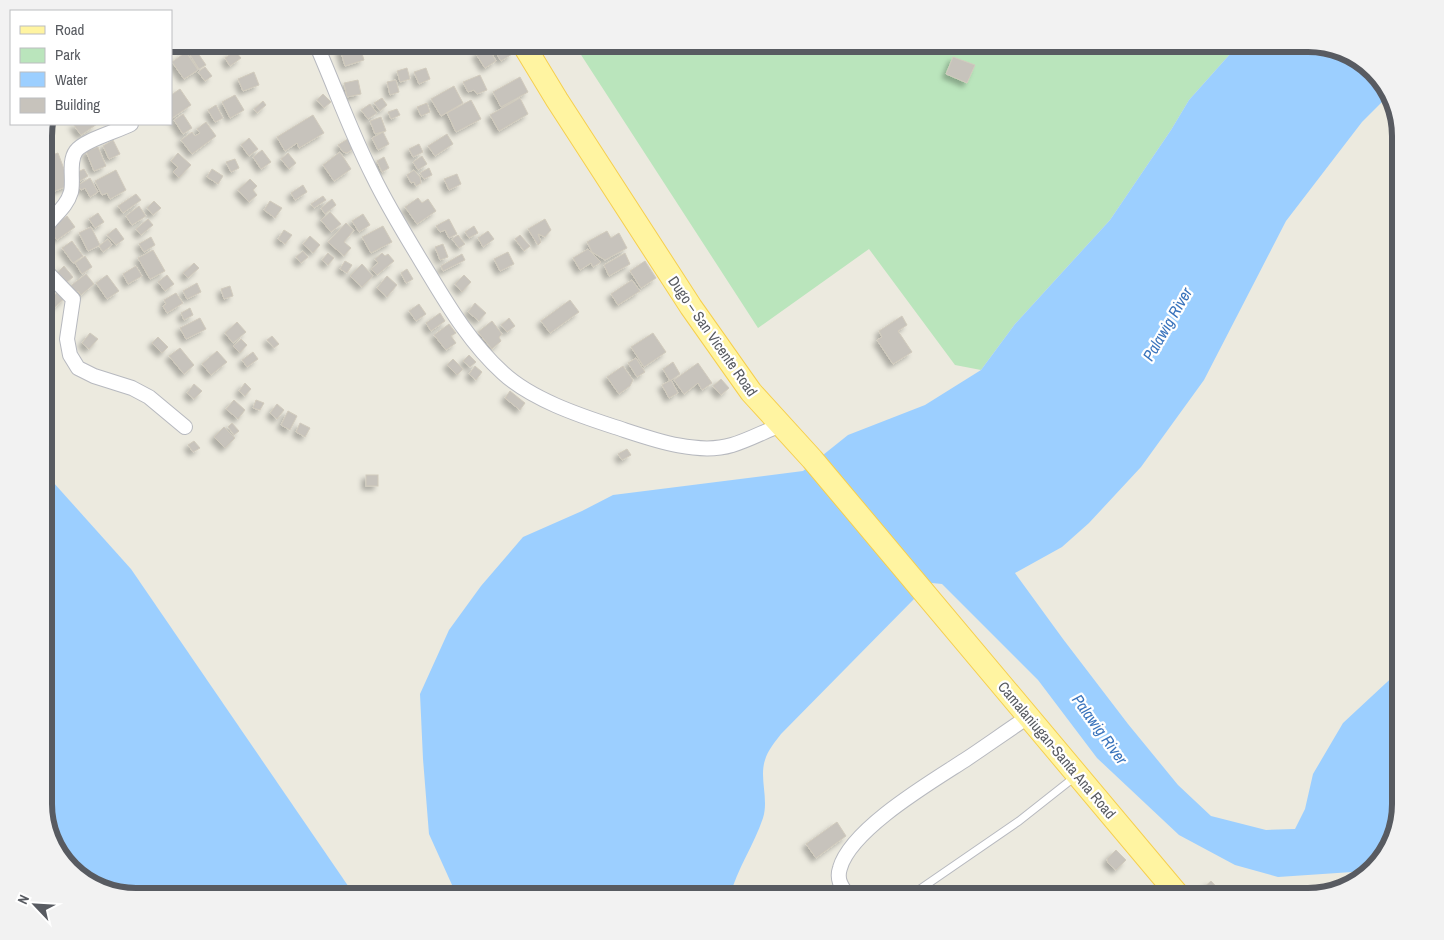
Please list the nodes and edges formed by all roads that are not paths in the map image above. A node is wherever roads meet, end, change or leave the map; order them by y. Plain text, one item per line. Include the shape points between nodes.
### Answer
1 (319, 52) edge
2 (528, 52) edge
3 (128, 125) edge
4 (53, 220) edge
5 (53, 278) edge
6 (781, 425) junction
7 (185, 427) dead end
8 (934, 605) joint
9 (1028, 717) junction
10 (1077, 775) junction
11 (842, 888) edge
12 (922, 888) edge
13 (1172, 888) edge

1 - 6 street via 372,174 393,214 452,312 477,347 504,374 537,396 592,419 681,446 709,450 732,445
2 - 6 main road, Dugo – San Vicente Road via 691,307 751,392
3 - 4 street via 86,142 76,150 71,192
5 - 7 street via 73,299 67,339 70,355 78,368 149,397
6 - 8 main road, Dugo – San Vicente Road
8 - 9 main road, Camalaniugan-Santa Ana Road
9 - 10 main road, Camalaniugan-Santa Ana Road
9 - 11 street via 878,820 843,858 839,870
10 - 12 lane via 1019,821
10 - 13 main road, Camalaniugan-Santa Ana Road

